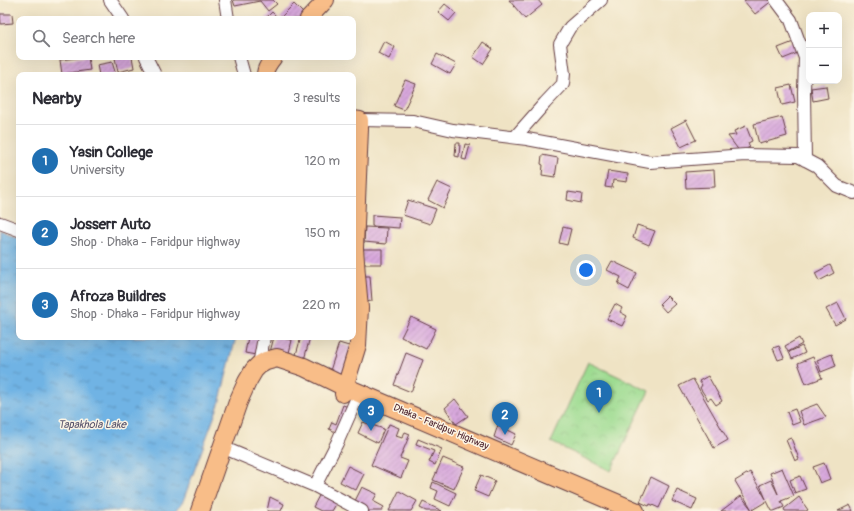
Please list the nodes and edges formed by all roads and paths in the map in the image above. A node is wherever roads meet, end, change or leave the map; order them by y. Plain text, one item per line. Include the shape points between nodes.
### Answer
1 (110, 0) edge
2 (225, 0) edge
3 (326, 0) edge
4 (601, 0) edge
5 (776, 0) edge
6 (587, 4) edge
7 (121, 16) edge
8 (228, 16) edge
9 (311, 16) edge
10 (148, 60) edge
11 (240, 60) edge
12 (272, 60) edge
13 (154, 72) edge
14 (243, 72) edge
15 (264, 72) edge
16 (356, 119) edge
17 (515, 137) junction
18 (805, 160) junction
19 (854, 193) edge
20 (0, 223) edge
21 (356, 224) edge
22 (16, 229) edge
23 (356, 260) edge
24 (263, 340) edge
25 (259, 365) junction
26 (348, 394) junction
27 (466, 443) junction
28 (229, 450) junction
29 (315, 486) junction
30 (200, 511) edge
31 (208, 511) edge
32 (362, 511) edge
33 (609, 511) edge
34 (635, 511) edge

1 - 7 street
2 - 8 street
3 - 9 main road
4 - 6 street
5 - 18 street via 791,20 805,58
6 - 17 street via 560,44 563,84
10 - 13 street
11 - 14 street
12 - 15 main road
16 - 17 street via 413,121 453,130
16 - 21 main road via 360,129
17 - 18 street via 650,162 745,155 798,156
18 - 19 street via 817,166 837,186
20 - 22 street
23 - 26 main road via 360,308 358,345
24 - 25 street
25 - 26 highway, Dhaka - Faridpur Highway via 277,358 304,367
25 - 30 highway via 238,402
26 - 27 highway, Dhaka - Faridpur Highway via 430,432
26 - 28 highway, Dhaka - Faridpur Highway via 301,373 276,367 269,369 253,385
26 - 29 street via 337,443
27 - 33 highway, Dhaka - Faridpur Highway
27 - 34 highway, Dhaka - Faridpur Highway
28 - 29 street
28 - 31 highway, Dhaka - Faridpur Highway
29 - 32 street

